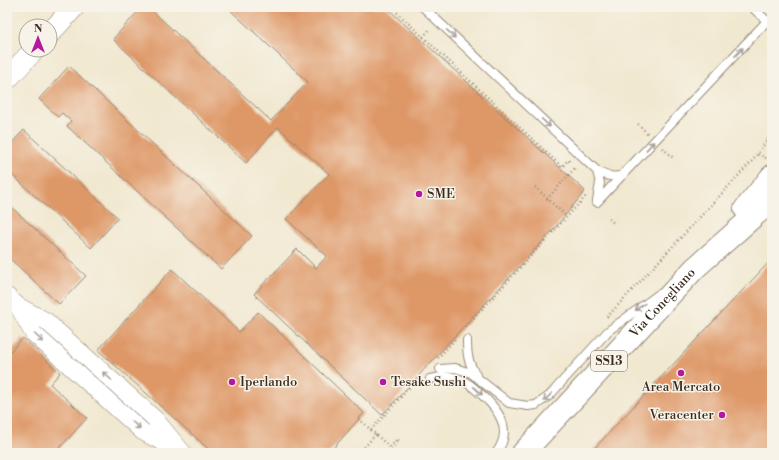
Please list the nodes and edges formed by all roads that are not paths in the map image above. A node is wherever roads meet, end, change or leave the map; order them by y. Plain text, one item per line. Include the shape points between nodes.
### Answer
1 (74, 7) edge
2 (423, 7) edge
3 (752, 7) edge
4 (58, 24) edge
5 (27, 58) edge
6 (7, 79) edge
7 (597, 171) junction
8 (623, 175) junction
9 (772, 176) edge
10 (772, 200) edge
11 (700, 264) junction
12 (12, 301) edge
13 (467, 340) dead end
14 (440, 369) dead end
15 (478, 377) junction
16 (430, 379) dead end
17 (183, 453) edge
18 (496, 453) edge
19 (523, 453) edge

1 - 4 street
2 -> 7 lane
8 -> 3 lane via 767,21
5 - 6 street
7 - 8 lane via 605,176
7 - 8 lane via 600,183 596,202
9 - 11 main road, Via Conegliano / SS13
10 - 11 main road, Via Conegliano / SS13
11 -> 15 lane via 608,331 542,402 528,406 509,404
11 - 19 main road, Via Conegliano / SS13
12 - 17 street via 33,333 143,432
13 - 15 lane via 468,363
14 - 15 lane via 455,368
16 -> 18 lane via 448,376 457,378 473,386 493,405 504,426 505,435

